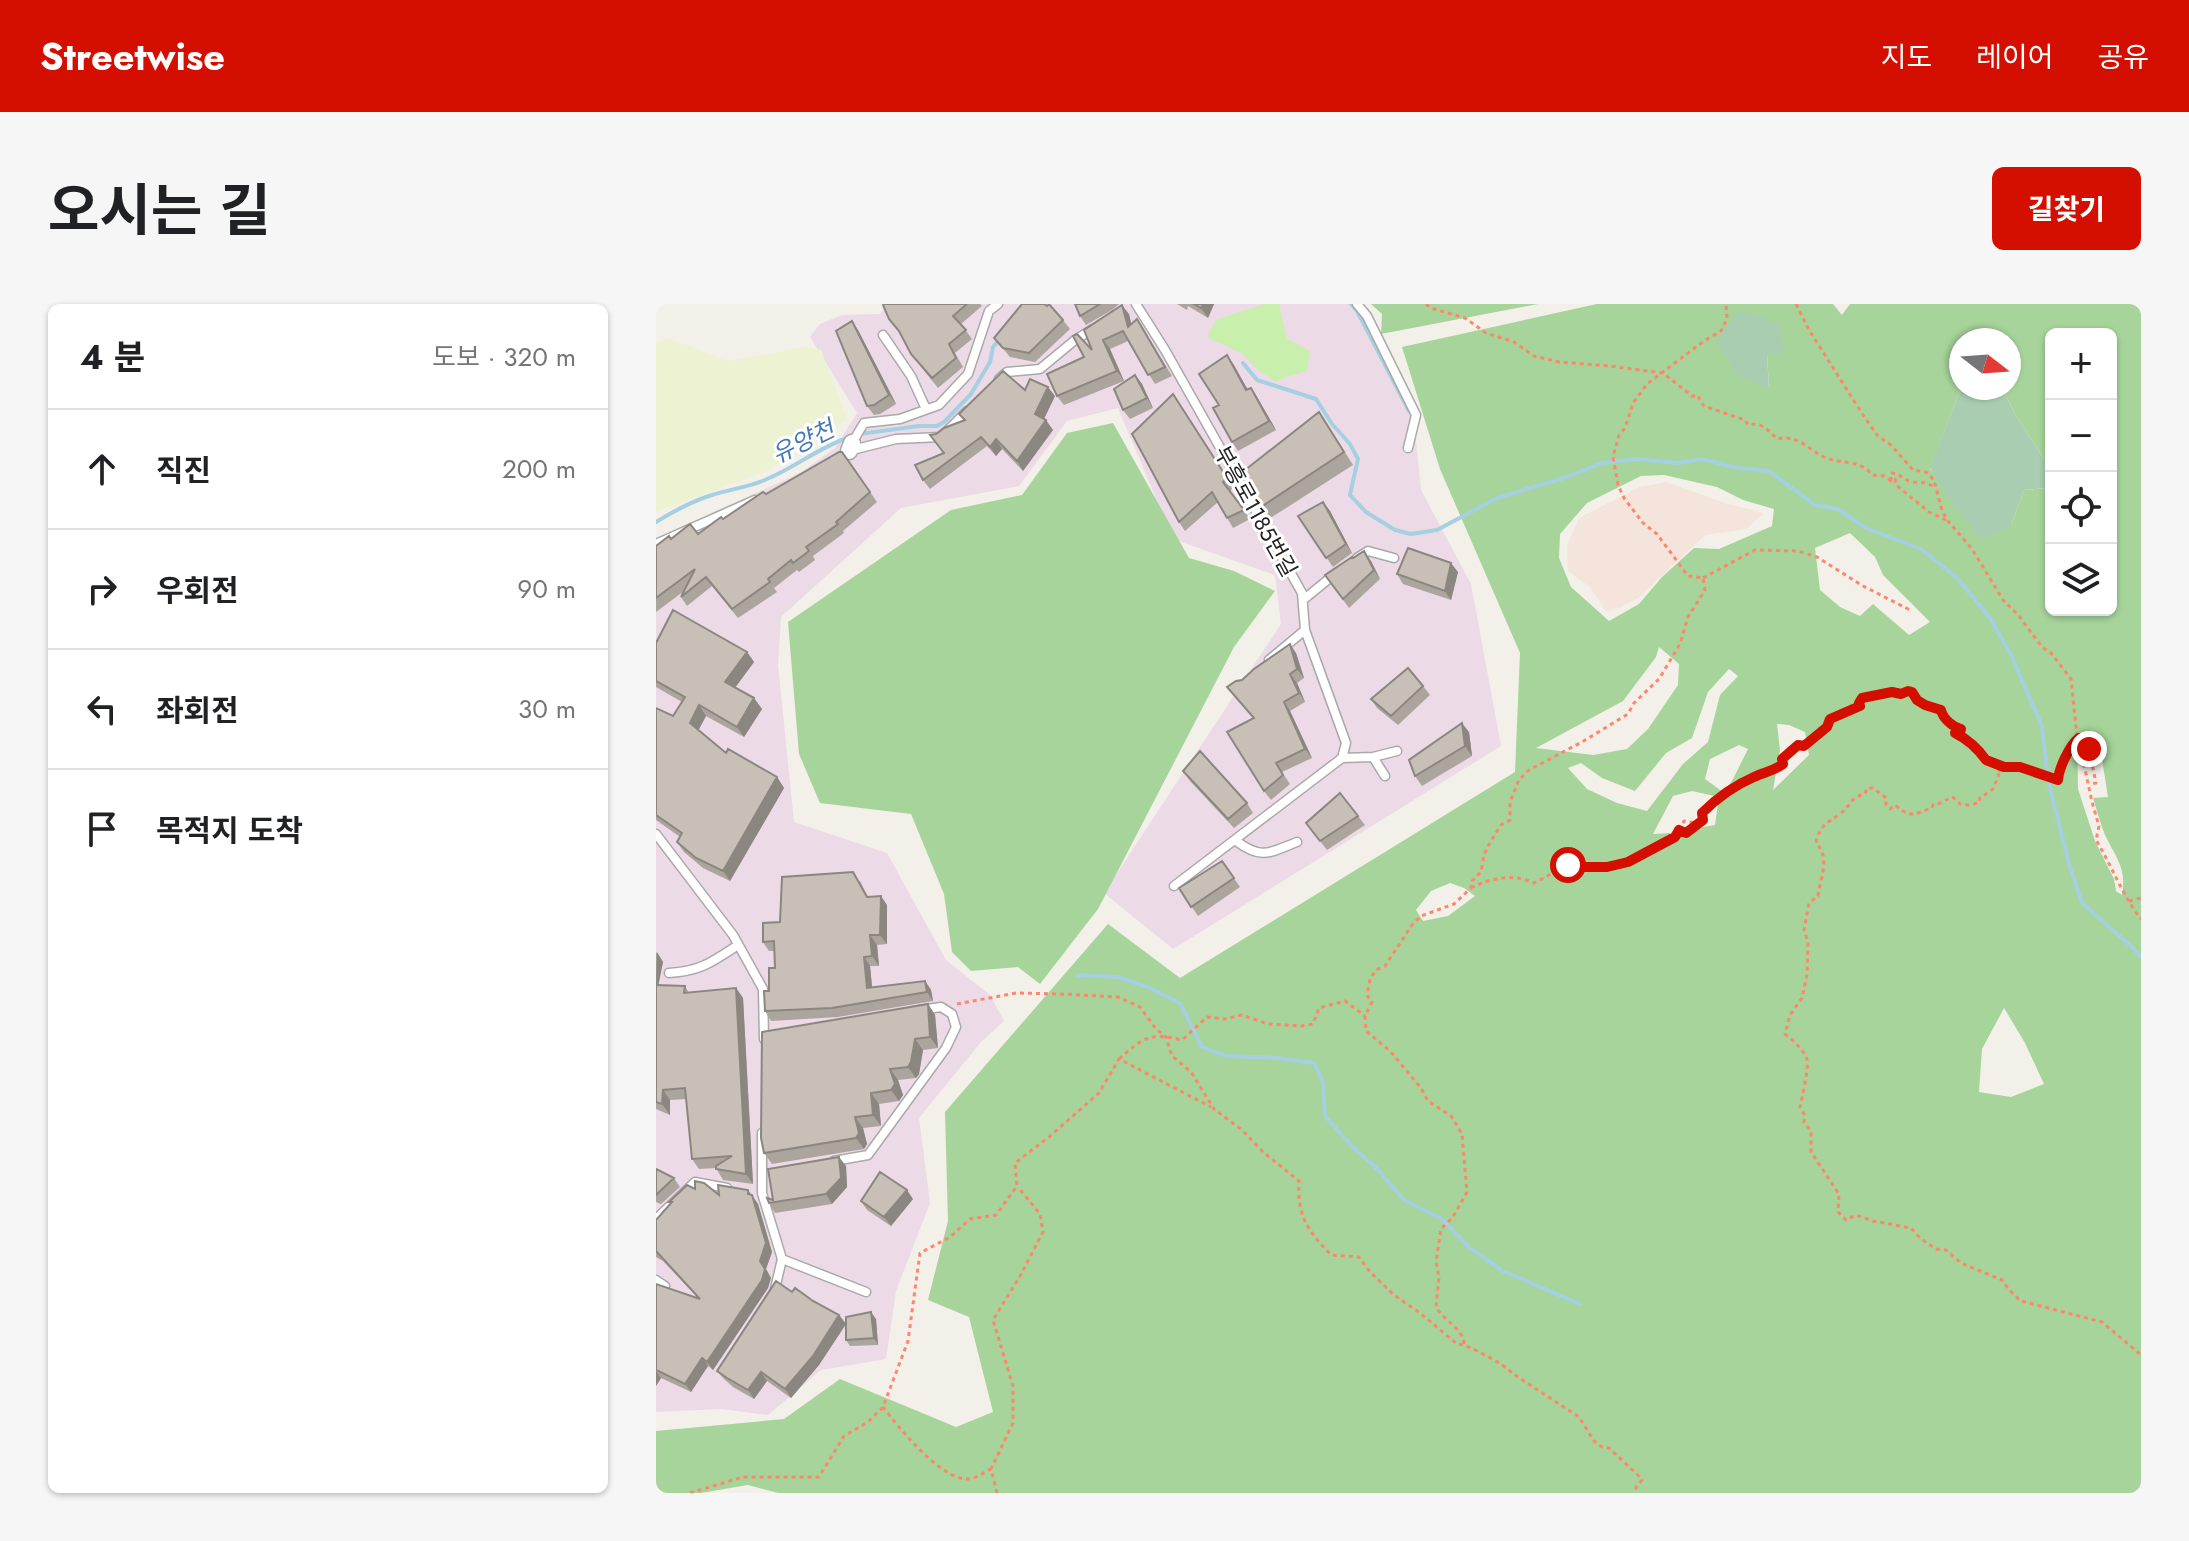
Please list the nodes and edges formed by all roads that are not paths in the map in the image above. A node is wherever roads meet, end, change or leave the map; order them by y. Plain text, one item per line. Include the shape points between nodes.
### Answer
1 (1136, 304) edge
2 (1357, 304) edge
3 (996, 305) edge
4 (1102, 324) edge
5 (883, 335) dead end
6 (997, 382) edge
7 (977, 401) edge
8 (926, 409) junction
9 (1408, 448) dead end
10 (763, 496) edge
11 (656, 544) edge
12 (1394, 558) dead end
13 (1303, 600) junction
14 (1305, 630) junction
15 (1264, 664) edge
16 (1397, 751) dead end
17 (1373, 757) junction
18 (1342, 758) junction
19 (1385, 776) dead end
20 (656, 834) edge
21 (1236, 841) junction
22 (1297, 842) dead end
23 (1174, 886) dead end
24 (738, 945) junction
25 (669, 973) dead end
26 (912, 1011) edge
27 (779, 1034) edge
28 (764, 1037) junction
29 (763, 1052) edge
30 (762, 1128) edge
31 (831, 1162) edge
32 (774, 1172) edge
33 (762, 1173) junction
34 (736, 1190) edge
35 (749, 1191) edge
36 (762, 1193) junction
37 (656, 1219) edge
38 (782, 1259) junction
39 (656, 1280) edge
40 (665, 1286) edge
41 (866, 1292) dead end
42 (766, 1303) edge

1 - 13 lane, 부흥로1185번길
2 - 9 lane via 1416,415
3 - 8 lane via 989,311 968,374 939,405
4 - 6 lane via 1040,369 1007,372
5 - 8 lane
7 - 8 lane via 941,437 896,439 846,450 864,424
10 - 11 lane
12 - 13 lane via 1368,551
13 - 14 lane, 부흥로1185번길
14 - 15 lane
14 - 18 lane, 부흥로1185번길 via 1346,743
16 - 17 lane
17 - 18 lane
17 - 19 lane
18 - 21 lane
20 - 24 lane
21 - 22 lane via 1251,852 1269,853
21 - 23 lane
24 - 25 lane via 689,972
24 - 28 lane via 763,989
26 - 31 lane via 941,1007 952,1014 956,1027 946,1048 868,1155
27 - 28 lane
28 - 29 lane
30 - 33 lane
32 - 33 lane
33 - 36 lane
34 - 37 lane via 695,1182
35 - 36 lane
36 - 38 lane
38 - 41 lane
38 - 42 lane via 775,1291
39 - 40 lane

